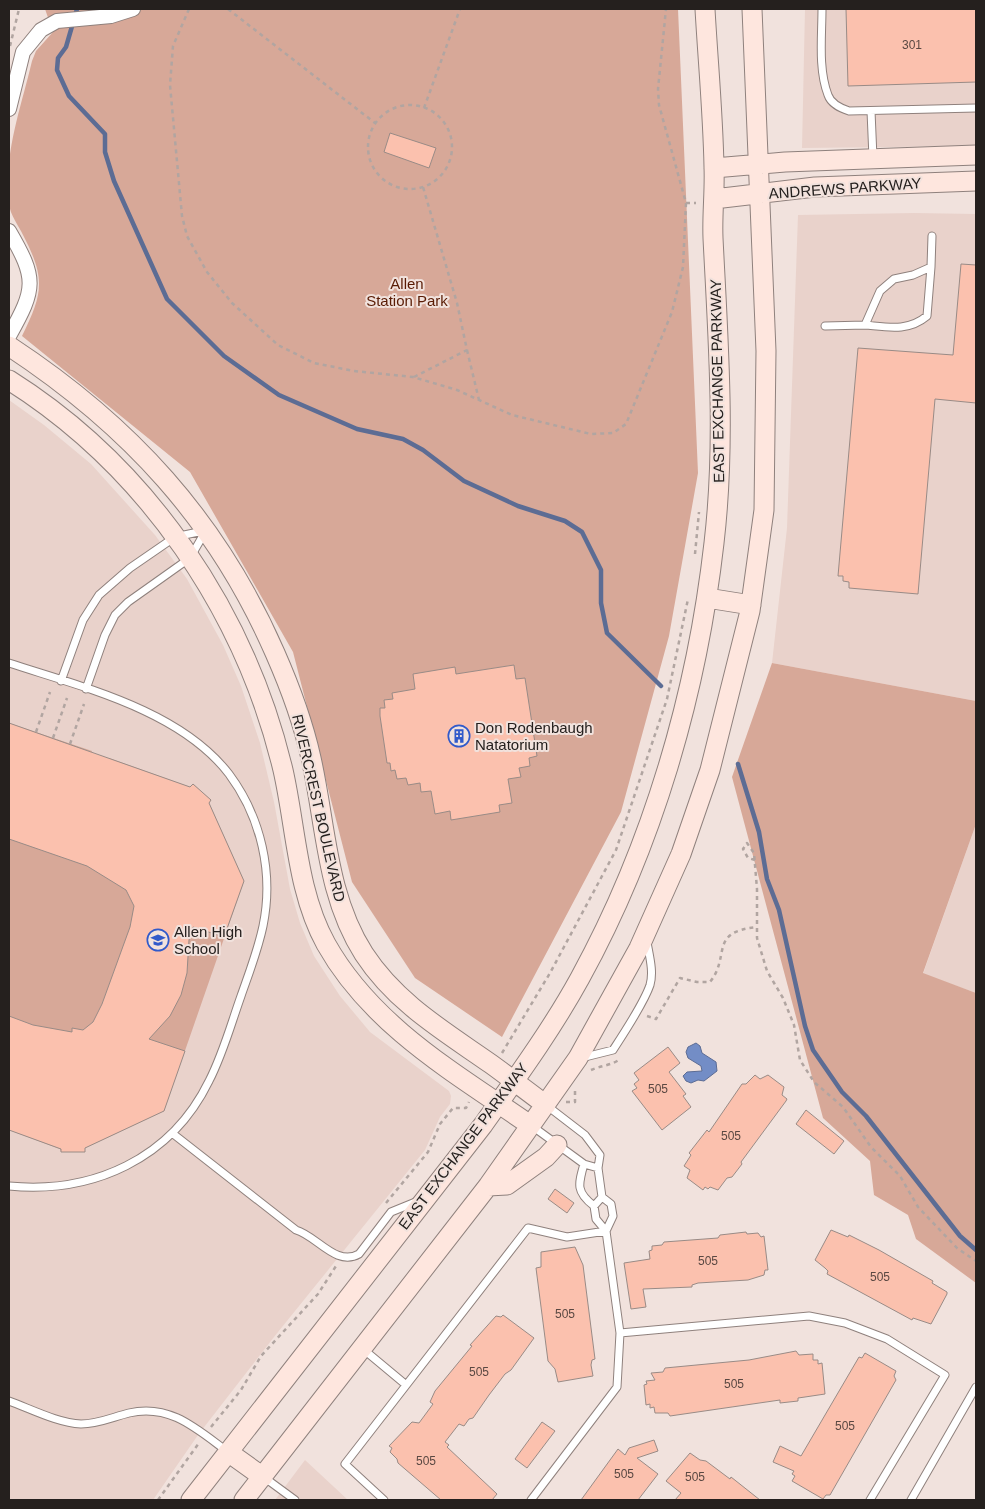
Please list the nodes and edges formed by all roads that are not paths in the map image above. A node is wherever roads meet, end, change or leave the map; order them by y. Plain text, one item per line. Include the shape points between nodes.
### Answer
1 (133, 9) edge
2 (705, 9) edge
3 (752, 9) edge
4 (822, 9) edge
5 (976, 108) edge
6 (9, 109) edge
7 (871, 111) junction
8 (976, 156) edge
9 (873, 160) junction
10 (758, 165) junction
11 (714, 168) junction
12 (976, 181) edge
13 (759, 194) junction
14 (702, 199) junction
15 (9, 231) edge
16 (932, 236) dead end
17 (930, 267) junction
18 (865, 325) junction
19 (825, 326) dead end
20 (9, 336) edge
21 (9, 346) edge
22 (9, 380) edge
23 (207, 530) junction
24 (175, 537) junction
25 (190, 558) junction
26 (698, 596) junction
27 (751, 605) junction
28 (9, 663) edge
29 (61, 681) junction
30 (86, 689) junction
31 (328, 854) junction
32 (300, 859) junction
33 (645, 934) junction
34 (581, 1066) junction
35 (514, 1081) junction
36 (498, 1103) junction
37 (546, 1105) junction
38 (530, 1125) junction
39 (172, 1133) junction
40 (557, 1145) junction
41 (584, 1164) junction
42 (598, 1168) junction
43 (9, 1186) edge
44 (488, 1186) junction
45 (602, 1197) junction
46 (425, 1198) junction
47 (594, 1206) junction
48 (606, 1232) junction
49 (620, 1333) junction
50 (362, 1348) junction
51 (405, 1384) junction
52 (976, 1387) edge
53 (9, 1401) edge
54 (228, 1452) junction
55 (263, 1477) junction
56 (191, 1500) edge
57 (244, 1500) edge
58 (294, 1500) edge
59 (384, 1500) edge
60 (532, 1500) edge
61 (870, 1500) edge
62 (911, 1500) edge

1 - 6 street via 116,16 62,20 46,26 27,46 20,59
2 - 11 main road, EAST EXCHANGE PARKWAY
3 - 10 main road
4 - 7 lane via 823,65 828,96 838,108
5 - 7 lane
7 - 9 lane
8 - 9 main road, ANDREWS PARKWAY
9 - 10 main road, ANDREWS PARKWAY
10 - 11 main road, ANDREWS PARKWAY
10 - 13 main road
11 - 14 main road, EAST EXCHANGE PARKWAY
12 - 13 main road, ANDREWS PARKWAY via 815,187
13 - 14 main road, ANDREWS PARKWAY
13 - 27 main road via 766,351 764,510
14 - 26 main road, EAST EXCHANGE PARKWAY via 712,226 720,451 715,541
15 - 20 street via 26,263 31,288 28,301
16 - 17 lane
17 - 18 lane via 894,279 880,290
17 - 18 lane via 927,316 922,321 917,325 897,327
18 - 19 lane
21 - 23 main road, RIVERCREST BOULEVARD via 61,382 120,431 169,482
22 - 24 main road, RIVERCREST BOULEVARD via 50,409 102,453 142,494
23 - 24 lane
23 - 25 lane
23 - 31 main road, RIVERCREST BOULEVARD via 252,602 292,693 311,758
24 - 25 main road, RIVERCREST BOULEVARD
24 - 29 lane via 99,594 83,620
25 - 30 lane via 115,614
25 - 32 main road, RIVERCREST BOULEVARD via 225,615 260,692 282,769
26 - 27 main road
26 - 35 main road, EAST EXCHANGE PARKWAY via 692,675 682,719 641,841 607,923 580,977
27 - 33 main road via 710,770 681,854
28 - 29 lane
29 - 30 lane
30 - 39 lane via 159,717 211,755 227,772 246,802 264,853 267,900 258,946 209,1082 192,1110
31 - 32 main road
31 - 35 main road, RIVERCREST BOULEVARD via 336,893 350,929 384,981 413,1010
32 - 36 main road, RIVERCREST BOULEVARD via 318,929 358,990 402,1034
33 - 34 main road
33 - 34 lane via 650,985 613,1050
34 - 37 main road
35 - 36 main road, EAST EXCHANGE PARKWAY
35 - 37 main road, RIVERCREST BOULEVARD
36 - 38 main road, RIVERCREST BOULEVARD
36 - 46 main road, EAST EXCHANGE PARKWAY
37 - 38 main road
37 - 42 lane, RIVERCREST BOULEVARD via 585,1136 600,1155
38 - 40 lane, RIVERCREST BOULEVARD
38 - 44 main road
39 - 43 lane via 134,1162 88,1181 58,1187
39 - 46 lane via 296,1230 307,1233 343,1257 359,1254 391,1212
40 - 41 lane, RIVERCREST BOULEVARD
40 - 44 main road via 507,1185
41 - 42 lane, RIVERCREST BOULEVARD
41 - 47 lane via 578,1186 584,1198
42 - 45 lane
44 - 50 main road
45 - 47 lane
45 - 48 lane via 611,1204 613,1216
46 - 54 main road, EAST EXCHANGE PARKWAY
47 - 48 lane via 596,1219
48 - 49 lane
48 - 51 lane via 567,1237 528,1228
49 - 60 lane via 617,1387
49 - 61 lane via 809,1316 846,1323 887,1339 945,1374
50 - 51 lane
50 - 55 main road
51 - 59 lane via 345,1464
52 - 62 lane
53 - 54 lane via 80,1424 132,1412 164,1413 182,1419
54 - 55 main road
54 - 56 main road, EAST EXCHANGE PARKWAY
55 - 57 main road
55 - 58 lane

